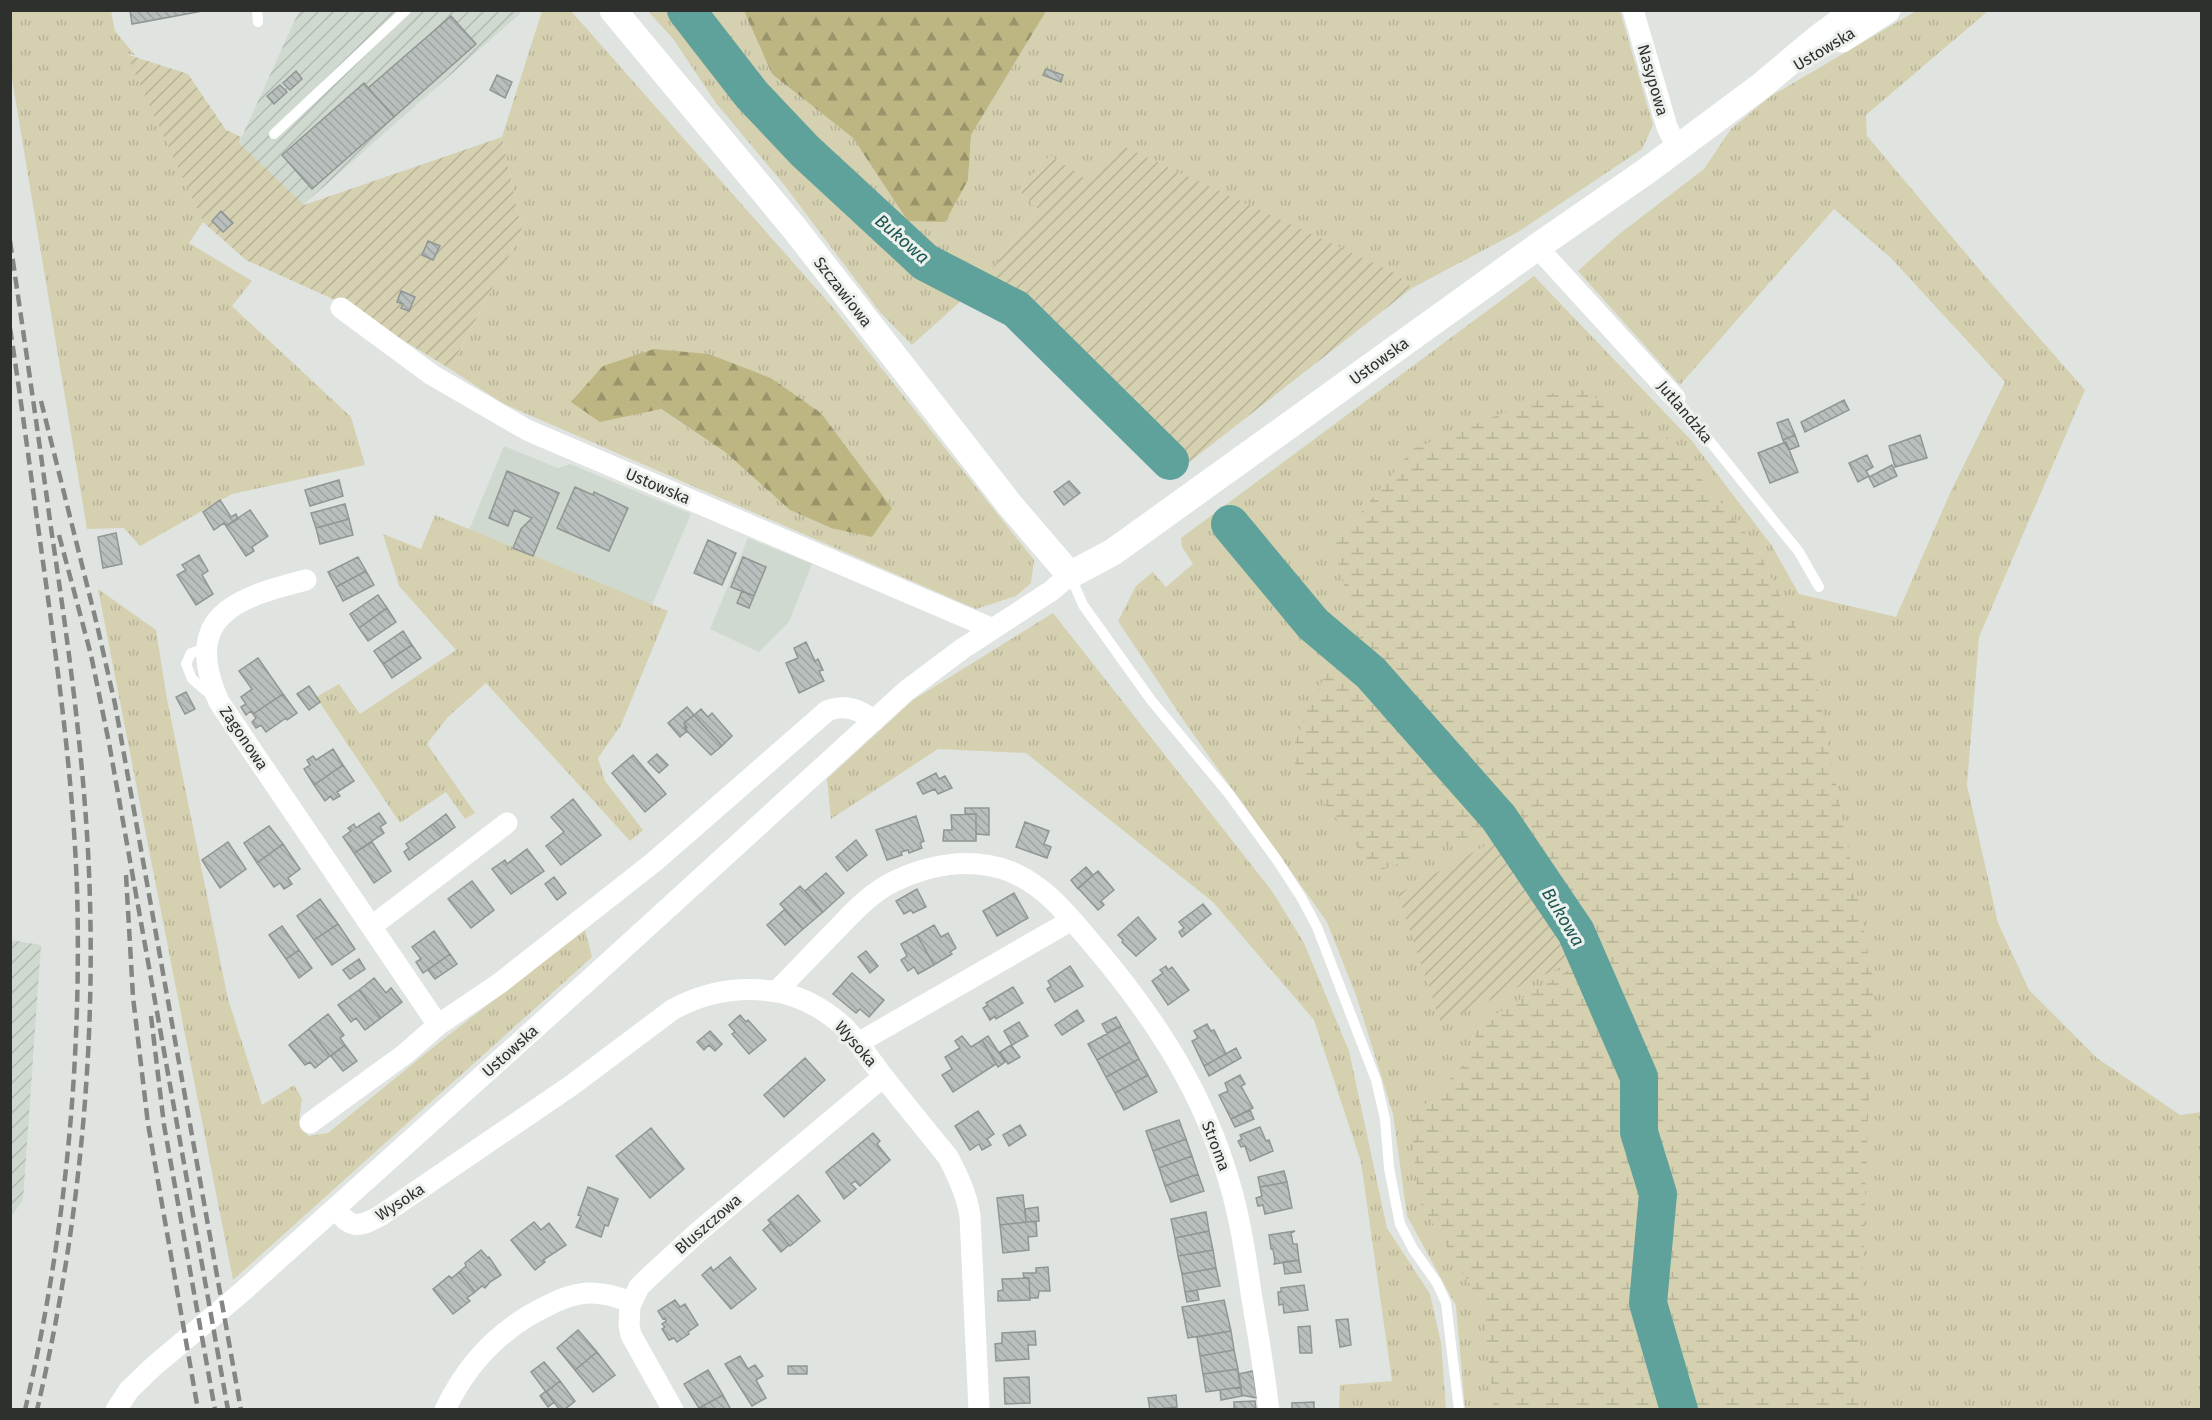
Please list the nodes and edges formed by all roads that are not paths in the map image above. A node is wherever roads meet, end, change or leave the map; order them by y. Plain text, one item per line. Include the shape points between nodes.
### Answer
1 (406, 10) edge
2 (613, 10) edge
3 (1634, 10) edge
4 (1856, 10) edge
5 (1887, 10) edge
6 (1761, 86) junction
7 (274, 134) dead end
8 (1677, 148) junction
9 (1538, 247) junction
10 (341, 308) dead end
11 (1675, 398) joint
12 (1070, 575) junction
13 (306, 580) dead end
14 (1819, 587) dead end
15 (993, 629) junction
16 (874, 721) junction
17 (507, 823) dead end
18 (1072, 920) junction
19 (372, 926) junction
20 (776, 992) junction
21 (438, 1025) junction
22 (858, 1043) junction
23 (884, 1077) junction
24 (310, 1123) dead end
25 (335, 1208) junction
26 (632, 1302) junction
27 (116, 1410) edge
28 (445, 1410) edge
29 (673, 1410) edge
30 (979, 1410) edge
31 (1269, 1410) edge
32 (1459, 1410) edge

1 - 7 lane
2 - 12 street, Szczawiowa via 795,229 1010,505
3 - 8 street, Nasypowa via 1667,127
4 - 6 street, Ustowska
5 - 6 street, Ustowska
6 - 8 street, Ustowska
8 - 9 street, Ustowska
9 - 11 street, Jutlandzka
9 - 12 street, Ustowska via 1113,552
10 - 15 street, Ustowska via 432,375 526,430
11 - 14 lane, Jutlandzka via 1787,536
12 - 15 street, Ustowska
12 - 32 lane via 1083,605 1151,700 1229,794 1283,870 1317,927 1376,1080 1400,1224 1446,1303
13 - 19 street, Zagonowa via 262,591 222,614 207,648 209,675 219,702
15 - 16 street, Ustowska via 919,681
16 - 21 street via 851,708 827,711 654,862 500,983
16 - 25 street, Ustowska
17 - 19 street
18 - 20 street, Stroma via 1045,892 1010,871 985,864 937,866 881,888
18 - 22 street
18 - 31 street, Stroma via 1158,1027 1214,1138 1238,1214
19 - 21 street, Zagonowa
20 - 22 street, Wysoka via 817,1006
20 - 25 street, Wysoka via 735,990 685,1002 572,1085 380,1216 356,1225 348,1223
21 - 24 street
22 - 23 street, Wysoka
23 - 26 street, Bluszczowa via 673,1254 639,1287
23 - 30 street, Wysoka via 948,1157 968,1204
25 - 27 street, Ustowska via 142,1377
26 - 28 street via 589,1292 563,1298 534,1312 509,1328 475,1360
26 - 29 street via 631,1335

